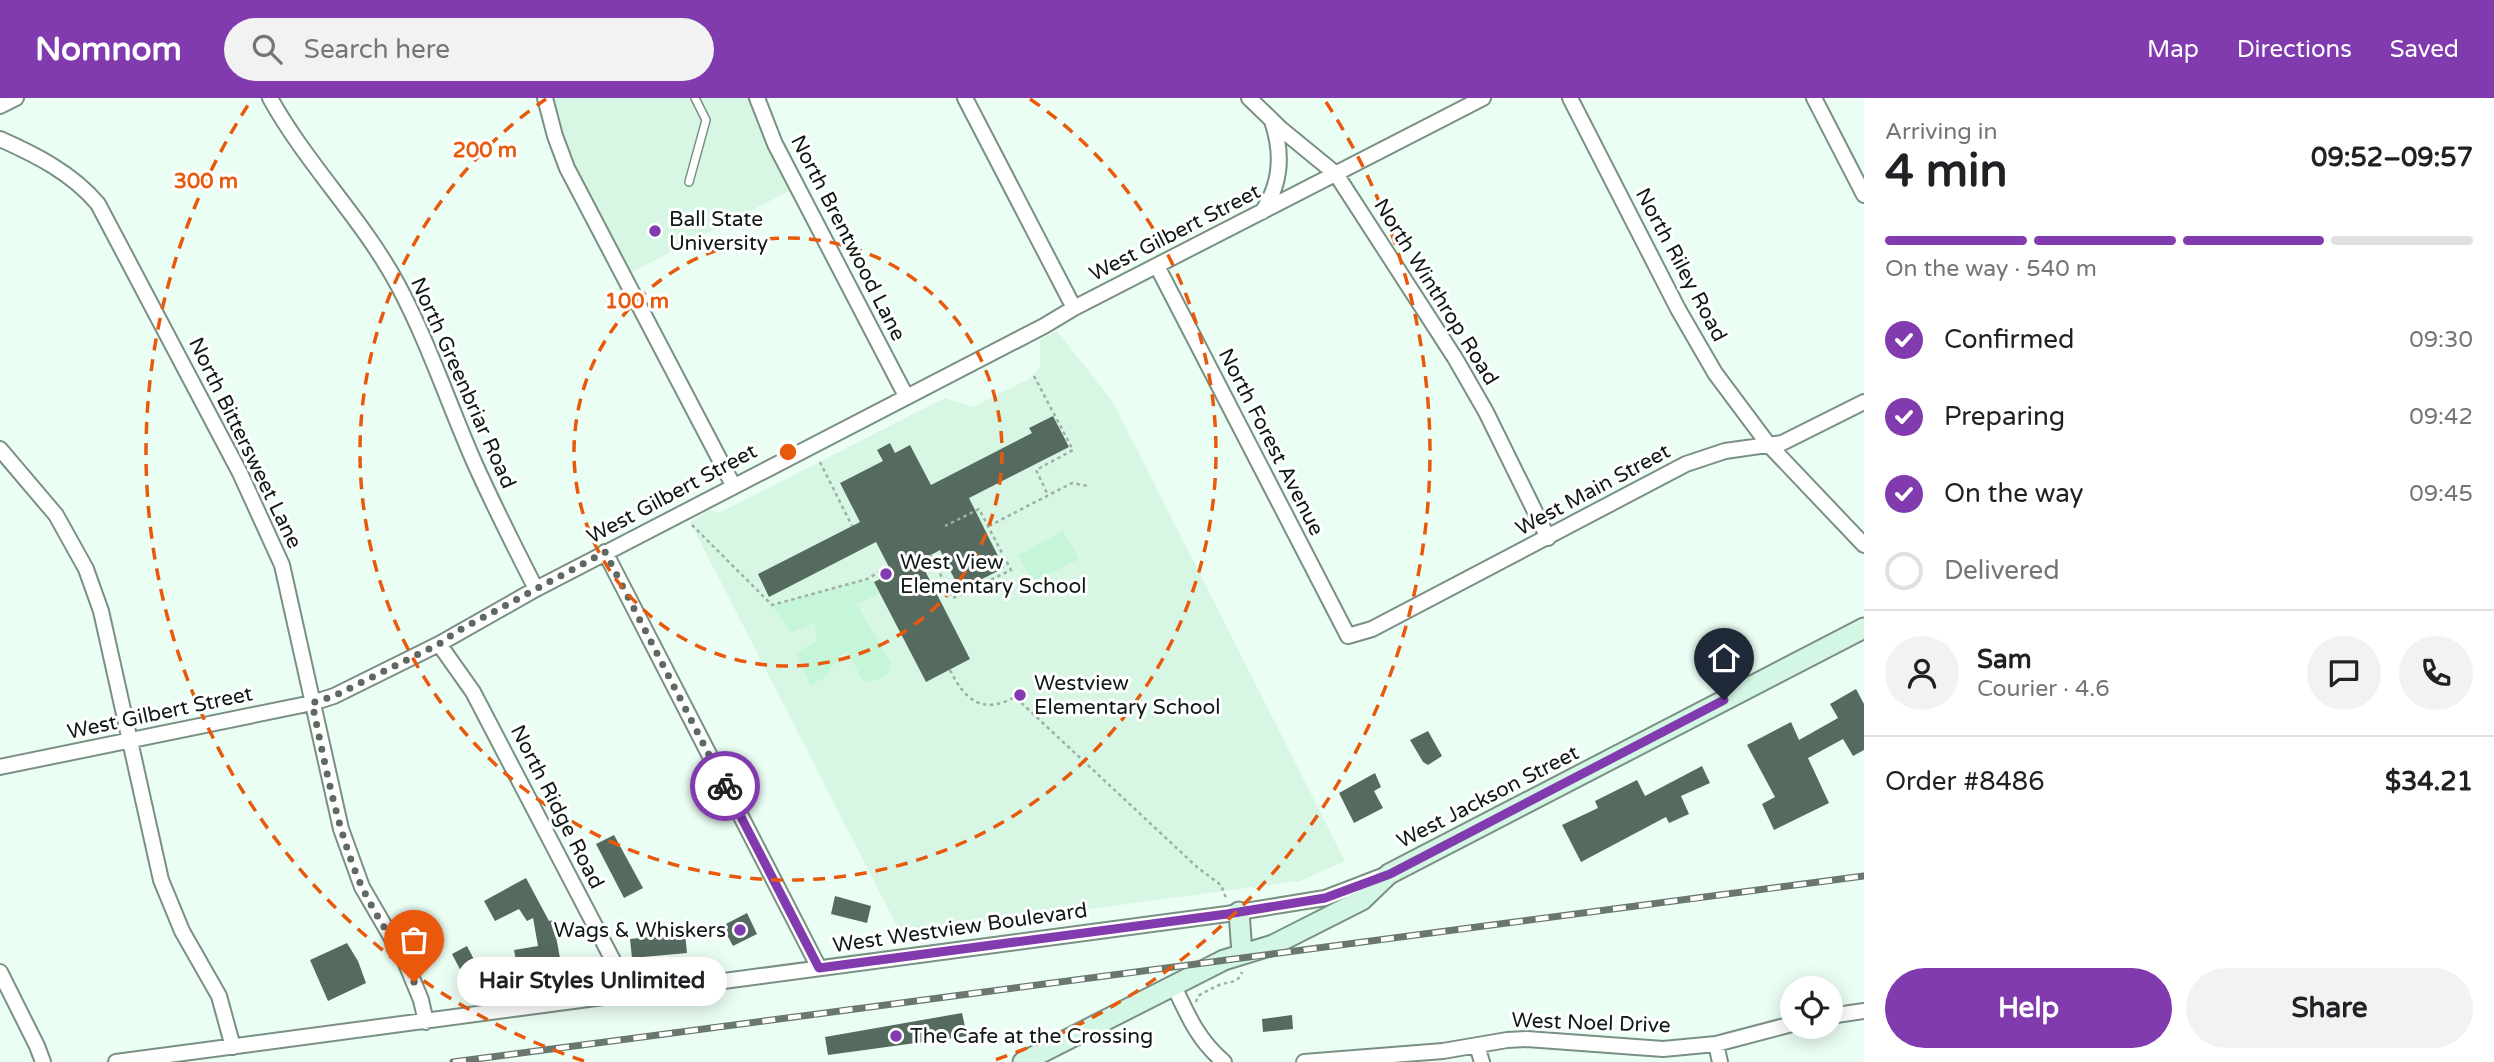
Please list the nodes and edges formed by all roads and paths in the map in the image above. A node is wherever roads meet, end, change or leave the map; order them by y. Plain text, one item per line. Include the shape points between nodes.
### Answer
1 (16, 98) edge
2 (270, 98) edge
3 (545, 98) edge
4 (695, 98) edge
5 (757, 98) edge
6 (965, 98) edge
7 (1249, 98) edge
8 (1483, 98) edge
9 (1570, 98) edge
10 (1814, 98) edge
11 (0, 106) edge
12 (1271, 120) junction
13 (0, 139) edge
14 (1336, 174) junction
15 (690, 182) dead end
16 (1864, 195) edge
17 (1262, 212) junction
18 (1157, 266) junction
19 (1074, 308) junction
20 (1034, 376) dead end
21 (906, 396) junction
22 (1864, 402) edge
23 (1768, 444) junction
24 (0, 449) edge
25 (820, 462) dead end
26 (733, 485) junction
27 (1087, 486) dead end
28 (1048, 495) junction
29 (690, 522) dead end
30 (852, 526) dead end
31 (944, 526) dead end
32 (989, 526) junction
33 (1548, 538) junction
34 (1864, 545) edge
35 (605, 552) junction
36 (930, 555) dead end
37 (888, 567) dead end
38 (536, 589) junction
39 (1864, 628) edge
40 (1348, 636) joint
41 (439, 644) junction
42 (950, 670) dead end
43 (312, 703) junction
44 (130, 740) junction
45 (0, 767) edge
46 (1390, 874) junction
47 (1232, 905) junction
48 (1241, 959) junction
49 (819, 968) junction
50 (0, 972) edge
51 (1174, 986) junction
52 (629, 993) junction
53 (1196, 1007) dead end
54 (1864, 1011) edge
55 (1843, 1014) edge
56 (426, 1021) junction
57 (1780, 1027) edge
58 (1716, 1044) junction
59 (1477, 1045) junction
60 (233, 1046) junction
61 (43, 1062) edge
62 (116, 1062) edge
63 (1023, 1062) edge
64 (1224, 1062) edge
65 (1304, 1062) edge
66 (1482, 1062) edge
67 (1720, 1062) edge

1 - 11 street
2 - 38 street, North Greenbriar Road via 399,287 474,463
3 - 26 street via 567,168
4 - 15 lane via 706,120
5 - 21 street, North Brentwood Lane via 775,144
6 - 19 street
7 - 12 street, North Winthrop Road
8 - 14 street, West Gilbert Street
9 - 23 street, North Riley Road via 1703,351 1735,403
10 - 16 street
12 - 14 street, North Winthrop Road
12 - 17 street via 1280,164
13 - 43 street, North Bittersweet Lane via 26,150 81,186 105,214 240,473 282,565
14 - 17 street, West Gilbert Street
14 - 33 street, North Winthrop Road via 1455,358
17 - 18 street, West Gilbert Street
18 - 19 street, West Gilbert Street
18 - 40 street, North Forest Avenue
19 - 21 street, West Gilbert Street
20 - 28 path via 1073,450 1036,470
21 - 26 street, West Gilbert Street
22 - 23 street, West Main Street via 1790,440
23 - 33 street, West Main Street via 1695,460
23 - 34 street, North Riley Road
24 - 44 street via 56,514 86,569 101,611
25 - 30 path
26 - 35 street, West Gilbert Street
27 - 28 path via 1072,483
28 - 32 path
29 - 37 path via 772,605 867,579
31 - 32 path via 979,509
32 - 36 path via 1011,570 953,598
33 - 40 street, West Main Street via 1372,629
35 - 38 street, West Gilbert Street
35 - 49 street
38 - 41 street, West Gilbert Street
39 - 46 main road, West Jackson Street
41 - 43 street, West Gilbert Street
41 - 52 street, North Ridge Road via 473,692
42 - 47 path via 966,696 981,705 1002,704 1015,697 1221,886
43 - 44 street, West Gilbert Street
43 - 56 street, North Bittersweet Lane via 354,869 405,961
44 - 45 street, West Gilbert Street
44 - 60 street via 162,880 219,996
46 - 47 street, West Westview Boulevard via 1325,898
46 - 48 main road, West Jackson Street via 1362,900
47 - 48 main road
47 - 49 street, West Westview Boulevard
48 - 51 main road, West Jackson Street
48 - 53 path via 1238,979 1198,996
49 - 52 street, West Westview Boulevard
50 - 61 street
51 - 63 main road, West Jackson Street
51 - 64 street via 1200,1039
52 - 56 street, West Westview Boulevard
54 - 55 street
56 - 60 street, West Westview Boulevard
57 - 58 street, West Noel Drive
58 - 59 street, West Noel Drive via 1662,1049 1527,1038
58 - 67 street
59 - 65 street, West Noel Drive
59 - 66 street
60 - 62 street, West Westview Boulevard

